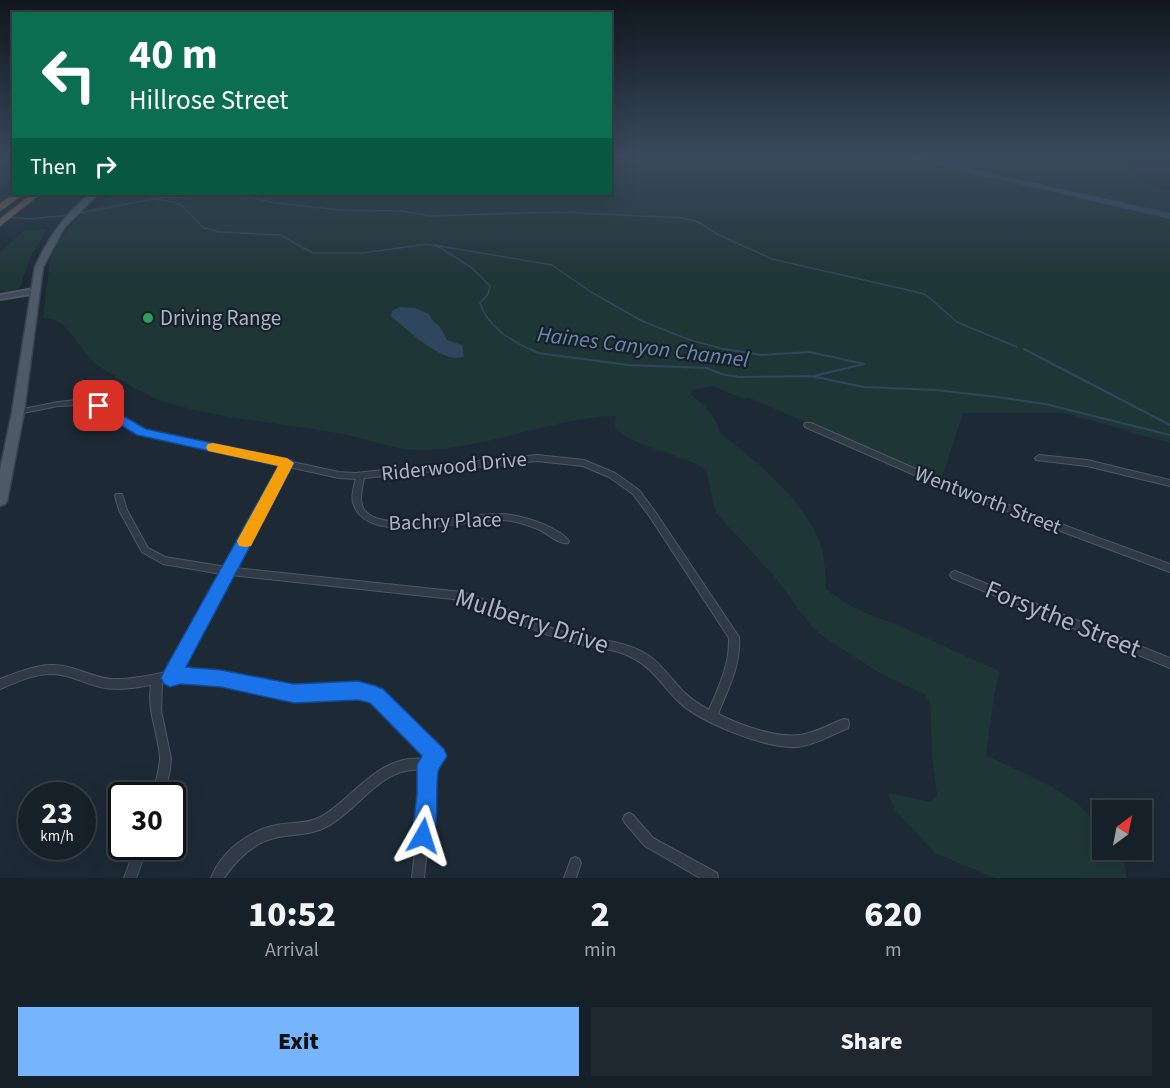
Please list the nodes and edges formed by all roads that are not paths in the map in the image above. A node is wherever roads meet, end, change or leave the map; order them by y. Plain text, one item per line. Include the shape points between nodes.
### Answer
1 (16, 196) edge
2 (33, 196) edge
3 (92, 196) edge
4 (0, 208) edge
5 (0, 223) edge
6 (34, 291) junction
7 (0, 297) edge
8 (18, 412) junction
9 (808, 425) dead end
10 (1039, 458) dead end
11 (287, 463) junction
12 (361, 475) junction
13 (1170, 483) edge
14 (119, 496) dead end
15 (0, 501) edge
16 (566, 541) dead end
17 (1170, 568) edge
18 (229, 571) junction
19 (956, 574) dead end
20 (1170, 663) edge
21 (170, 678) junction
22 (157, 680) junction
23 (0, 684) edge
24 (711, 717) junction
25 (844, 724) dead end
26 (432, 760) junction
27 (161, 782) edge
28 (629, 819) dead end
29 (137, 860) edge
30 (575, 863) dead end
31 (130, 878) edge
32 (217, 878) edge
33 (418, 878) edge
34 (570, 878) edge
35 (712, 878) edge

1 - 4 highway
2 - 5 highway
3 - 6 main road via 60,228 43,257
6 - 7 main road
6 - 8 main road
8 - 11 street, Riderwood Drive via 70,402 91,404 142,432
8 - 15 main road
9 - 17 street, Wentworth Street via 938,482
10 - 13 street via 1087,463
11 - 12 street, Riderwood Drive via 339,475
11 - 18 street
12 - 16 street, Bachry Place via 358,507 380,524 406,526 503,517 553,531
12 - 24 street, Riderwood Drive via 545,457 584,463 624,483 654,515 734,637 733,664
14 - 18 street, Mulberry Drive via 141,543 155,558
18 - 21 street
18 - 24 street, Mulberry Drive via 471,598 561,636 632,651 656,668 684,700
19 - 20 street, Forsythe Street
21 - 22 street
21 - 26 street via 181,675 221,679 294,694 368,692 389,707
22 - 23 street via 100,683 53,669
22 - 27 street via 154,709 165,752
24 - 25 street, Mulberry Drive via 771,740 788,742 805,740
26 - 32 street via 391,771 325,822 252,840 237,851
26 - 33 street
28 - 35 street via 649,842
29 - 31 street
30 - 34 street

